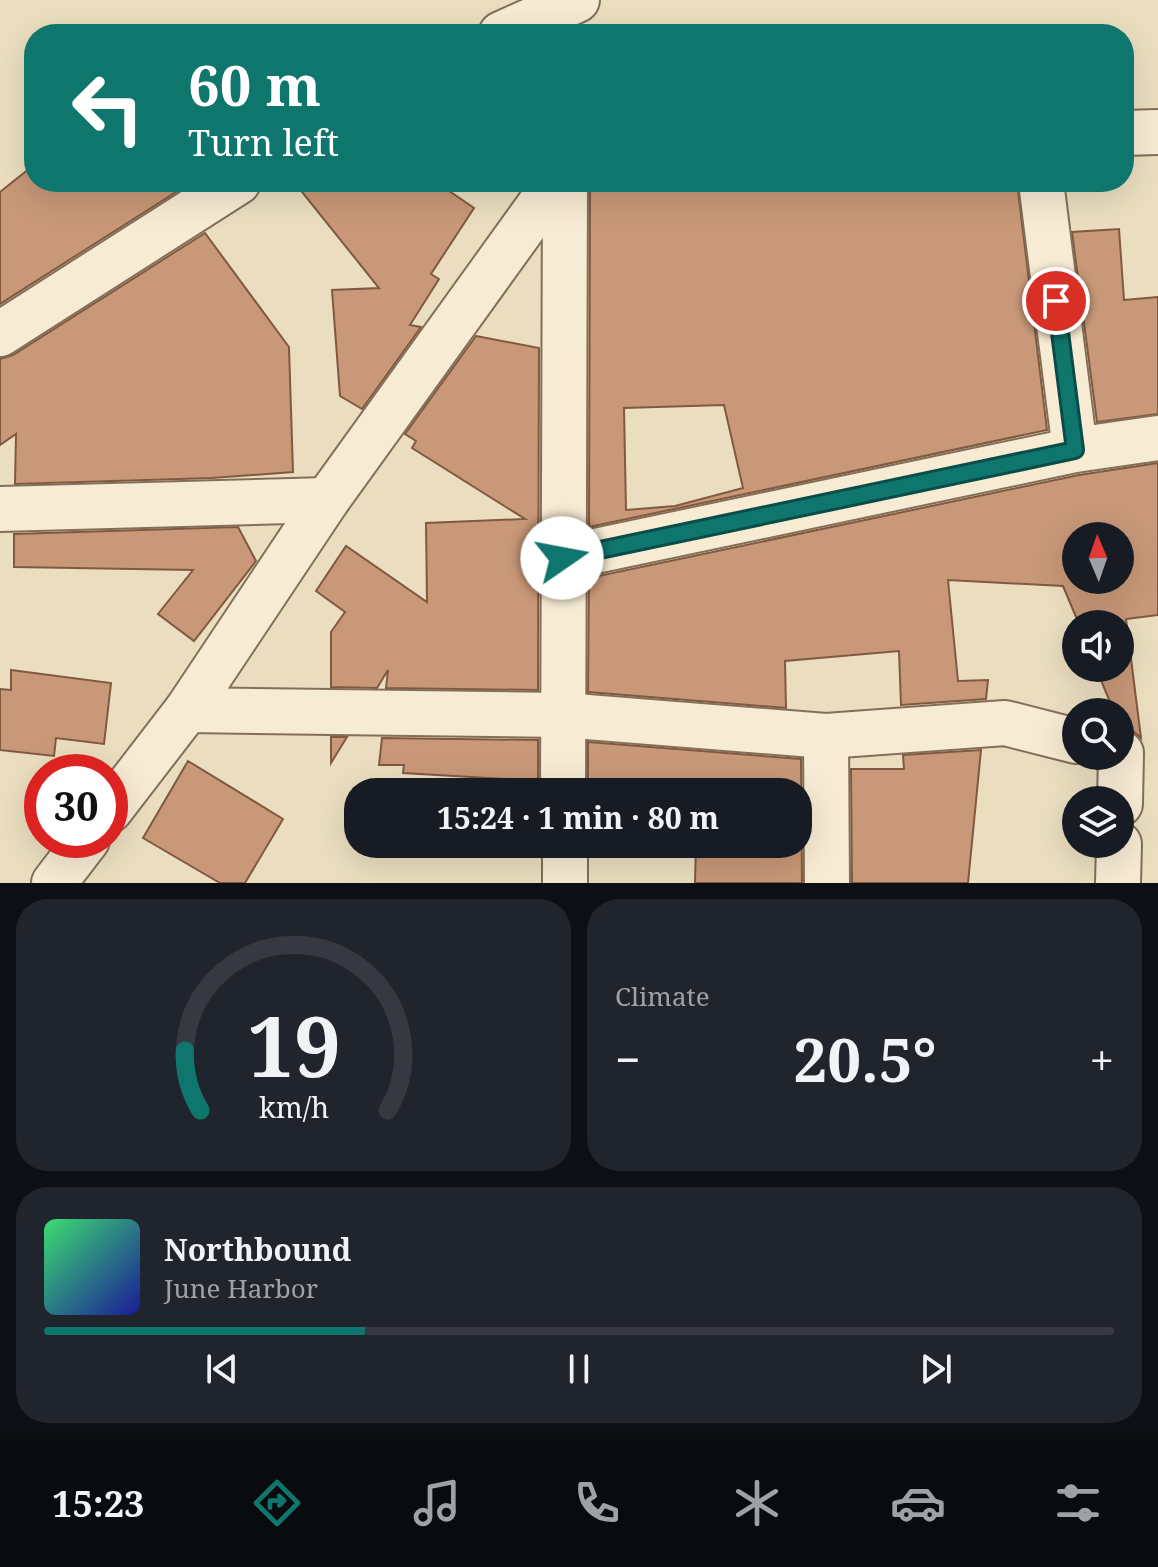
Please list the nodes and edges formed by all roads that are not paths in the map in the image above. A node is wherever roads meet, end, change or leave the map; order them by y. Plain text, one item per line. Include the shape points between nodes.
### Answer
1 (577, 0) edge
2 (586, 0) edge
3 (523, 24) edge
4 (582, 24) edge
5 (1158, 132) edge
6 (1134, 133) edge
7 (222, 192) edge
8 (549, 192) edge
9 (565, 192) edge
10 (1042, 192) edge
11 (0, 334) edge
12 (1158, 438) edge
13 (1075, 450) junction
14 (327, 500) junction
15 (0, 509) edge
16 (562, 558) junction
17 (187, 710) junction
18 (562, 715) junction
19 (826, 736) junction
20 (1062, 737) edge
21 (563, 778) edge
22 (128, 787) edge
23 (73, 858) edge
24 (565, 858) edge
25 (1119, 858) edge
26 (54, 883) edge
27 (565, 883) edge
28 (827, 883) edge
29 (1118, 883) edge

1 - 3 street
2 - 4 street
5 - 6 street
7 - 11 street
8 - 14 street
9 - 16 street
10 - 13 street
12 - 13 street
13 - 16 street
14 - 15 street
14 - 17 street
16 - 18 street
17 - 18 street
17 - 22 street
18 - 19 street
18 - 21 street
19 - 20 street via 1005,723
19 - 28 street
23 - 26 street
24 - 27 street
25 - 29 street

